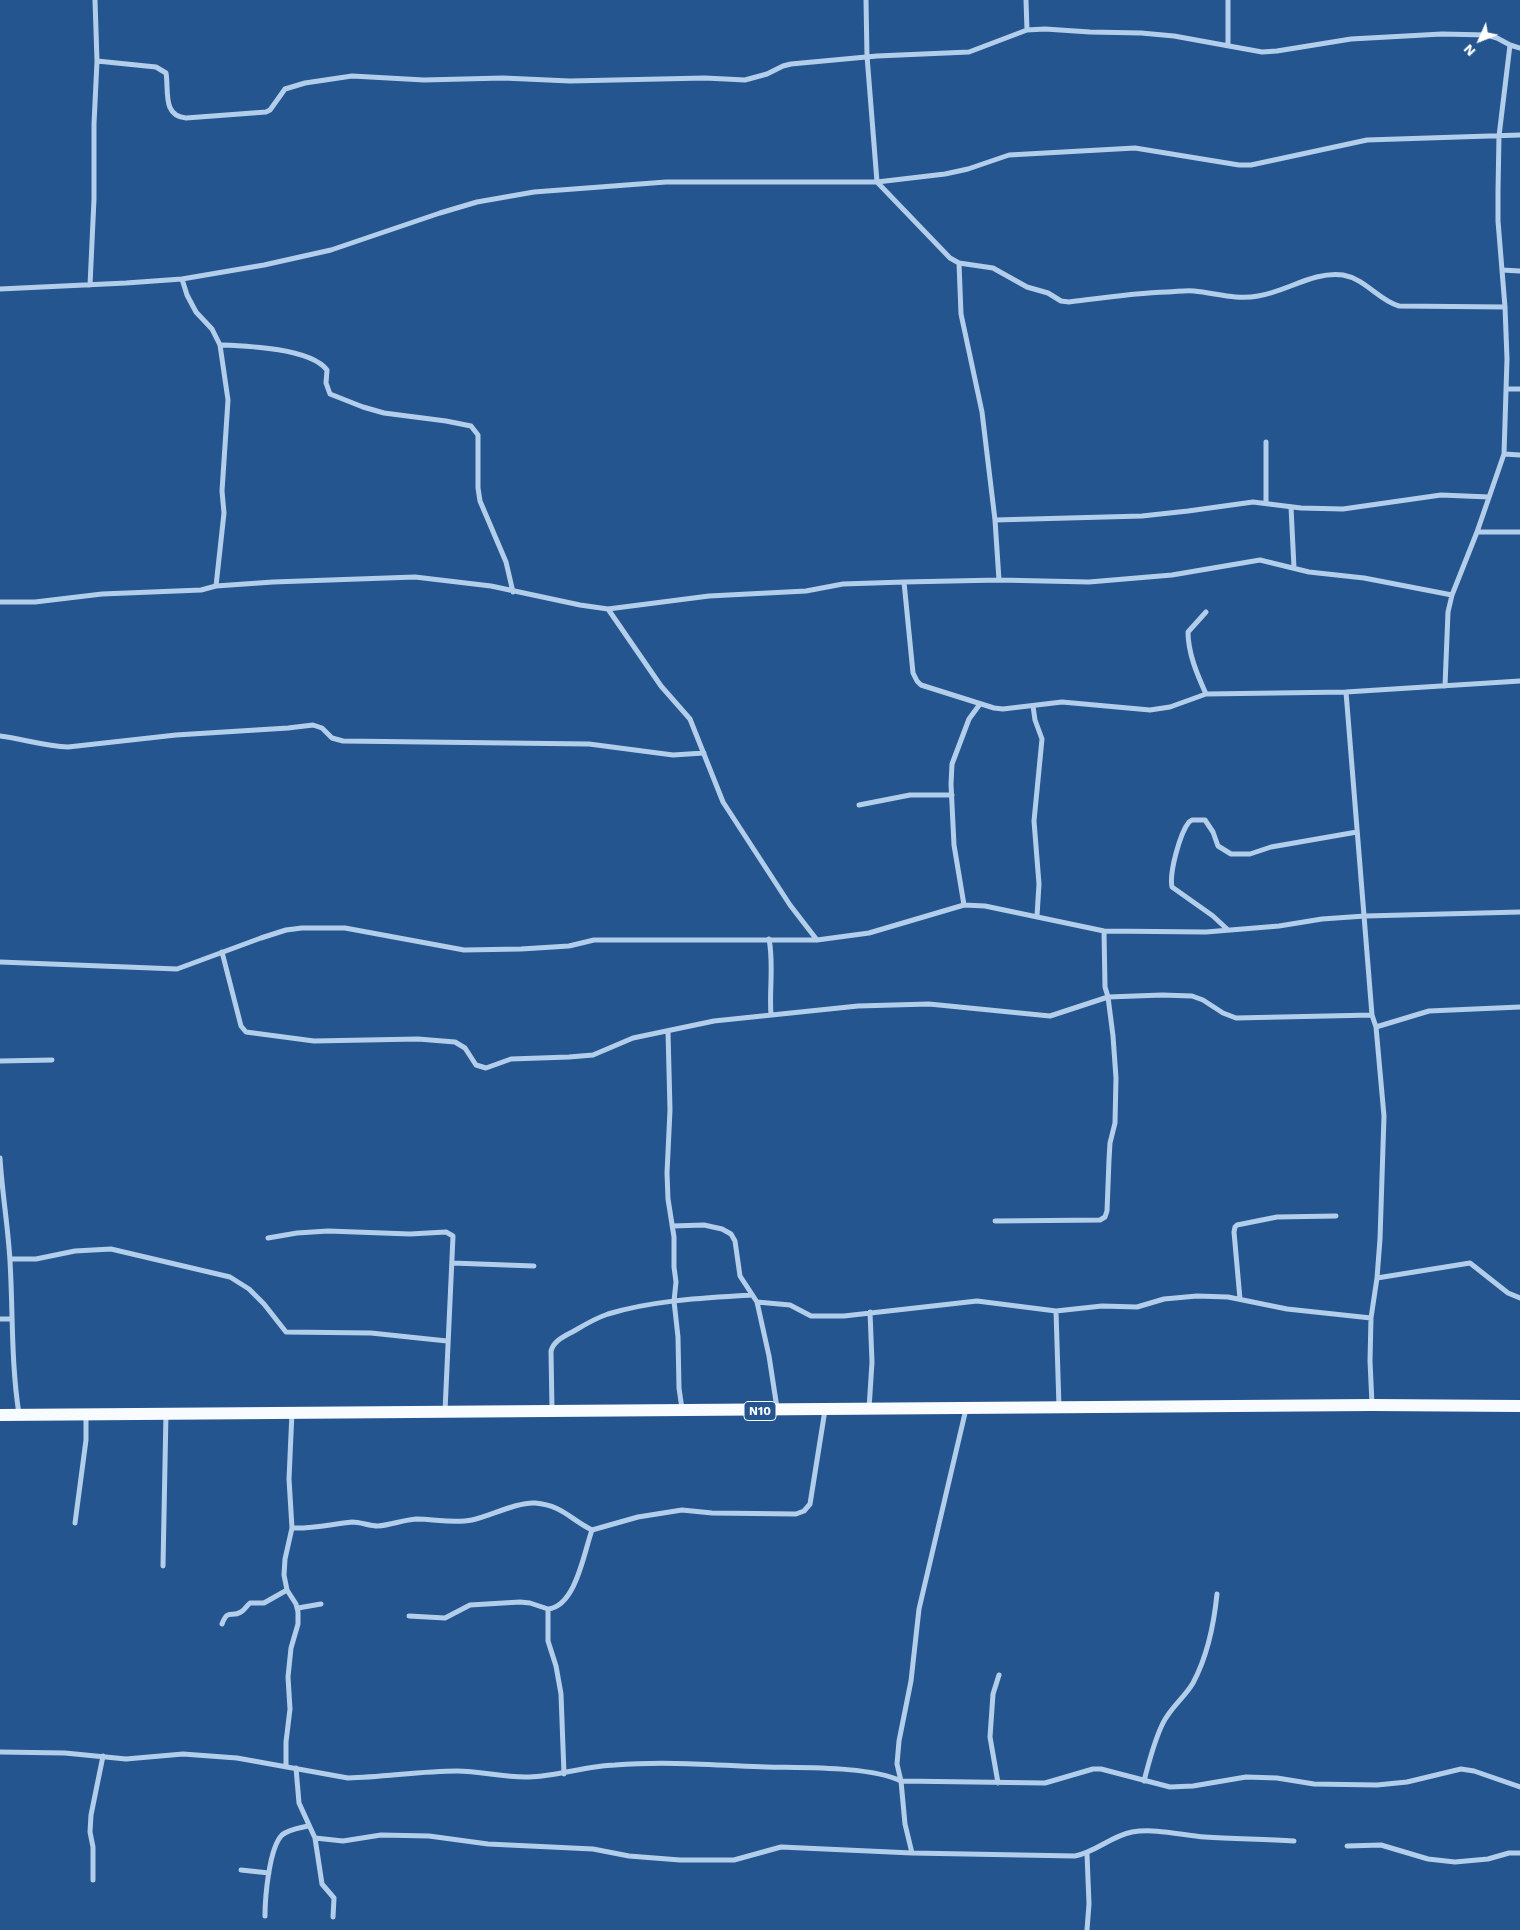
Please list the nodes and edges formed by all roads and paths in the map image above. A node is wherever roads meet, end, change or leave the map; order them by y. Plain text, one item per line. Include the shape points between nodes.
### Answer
1 (95, 0) edge
2 (866, 0) edge
3 (1026, 0) edge
4 (1228, 0) edge
5 (1026, 30) junction
6 (1228, 45) junction
7 (1510, 45) junction
8 (1520, 48) edge
9 (867, 56) junction
10 (97, 61) junction
11 (1499, 136) junction
12 (1520, 136) edge
13 (877, 182) junction
14 (960, 263) junction
15 (1502, 270) junction
16 (1520, 270) edge
17 (182, 278) junction
18 (90, 285) junction
19 (0, 289) edge
20 (1506, 307) junction
21 (220, 345) junction
22 (1507, 389) junction
23 (1520, 389) edge
24 (1266, 442) dead end
25 (1504, 454) junction
26 (1520, 455) edge
27 (1489, 497) junction
28 (1266, 503) junction
29 (1291, 507) junction
30 (995, 520) junction
31 (1477, 532) junction
32 (1520, 532) edge
33 (1294, 568) junction
34 (999, 580) junction
35 (904, 582) junction
36 (216, 586) junction
37 (513, 592) junction
38 (1452, 595) junction
39 (0, 602) edge
40 (608, 609) junction
41 (1206, 612) dead end
42 (1520, 681) edge
43 (1445, 686) junction
44 (1346, 692) junction
45 (1206, 694) junction
46 (980, 704) junction
47 (1034, 706) junction
48 (0, 736) edge
49 (704, 753) junction
50 (952, 795) junction
51 (860, 806) dead end
52 (1357, 832) junction
53 (964, 905) junction
54 (1520, 912) edge
55 (1037, 916) junction
56 (1365, 916) junction
57 (1104, 930) junction
58 (1228, 930) junction
59 (769, 939) junction
60 (817, 940) junction
61 (222, 952) junction
62 (0, 962) edge
63 (1108, 997) junction
64 (1520, 1007) edge
65 (770, 1015) junction
66 (1372, 1015) junction
67 (1376, 1027) junction
68 (668, 1031) junction
69 (52, 1060) dead end
70 (0, 1061) edge
71 (0, 1158) edge
72 (1336, 1216) dead end
73 (995, 1221) dead end
74 (672, 1226) junction
75 (268, 1238) dead end
76 (10, 1259) junction
77 (452, 1263) junction
78 (534, 1266) dead end
79 (1377, 1278) junction
80 (752, 1295) junction
81 (1520, 1298) edge
82 (1240, 1299) junction
83 (674, 1301) junction
84 (758, 1302) junction
85 (1056, 1311) junction
86 (870, 1312) junction
87 (1371, 1318) junction
88 (0, 1319) edge
89 (12, 1319) junction
90 (447, 1341) junction
91 (1372, 1405) junction
92 (1520, 1406) edge
93 (966, 1408) junction
94 (1059, 1408) junction
95 (869, 1409) junction
96 (777, 1410) junction
97 (825, 1410) junction
98 (445, 1411) junction
99 (552, 1411) junction
100 (682, 1411) junction
101 (292, 1412) junction
102 (166, 1413) junction
103 (86, 1414) junction
104 (0, 1415) edge
105 (19, 1415) junction
106 (75, 1523) dead end
107 (292, 1528) junction
108 (592, 1530) junction
109 (163, 1566) dead end
110 (287, 1590) junction
111 (1218, 1594) dead end
112 (321, 1604) dead end
113 (298, 1608) junction
114 (548, 1609) junction
115 (409, 1616) dead end
116 (222, 1624) dead end
117 (999, 1675) dead end
118 (0, 1752) edge
119 (103, 1756) junction
120 (286, 1766) junction
121 (296, 1768) junction
122 (564, 1774) junction
123 (901, 1781) junction
124 (1144, 1782) junction
125 (998, 1784) junction
126 (1520, 1787) edge
127 (308, 1826) junction
128 (314, 1838) junction
129 (1294, 1841) dead end
130 (1347, 1846) dead end
131 (912, 1853) junction
132 (1520, 1853) edge
133 (1087, 1854) junction
134 (241, 1870) dead end
135 (268, 1872) junction
136 (93, 1880) dead end
137 (265, 1916) dead end
138 (333, 1917) dead end
139 (1087, 1930) edge

1 - 10 street
2 - 9 street
3 - 5 street
4 - 6 street
5 - 6 street via 1142,32
5 - 9 street via 970,52
6 - 7 street via 1262,52 1351,39 1442,34 1487,35
7 - 8 street
7 - 11 street
9 - 10 street via 792,64 745,80 424,80 352,76 285,90 266,112 186,118 170,108 166,74 161,70
9 - 13 street
10 - 18 street
11 - 12 street
11 - 13 street via 1367,140 1252,165 1135,148 1009,155 945,174
11 - 15 street via 1498,221
13 - 14 street via 942,250
13 - 17 street via 666,182 534,192 477,202 331,250
14 - 20 street via 993,268 1027,287 1068,302 1194,291 1236,298 1260,296 1313,278 1340,275 1360,281 1391,304 1399,306
14 - 30 street via 961,314 982,412
15 - 16 street
15 - 20 street
17 - 18 street
17 - 21 street via 196,312 216,334
18 - 19 street
20 - 22 street
21 - 36 street via 228,400 222,491 224,513
21 - 37 street via 272,348 316,362 327,370 326,383 330,394 363,407 471,426 478,435 480,500 506,562
22 - 23 street
22 - 25 street
24 - 28 street
25 - 26 street
25 - 27 street
27 - 29 street via 1441,495 1343,509
27 - 31 street
28 - 29 street
28 - 30 street via 1241,502 1142,516
29 - 33 street
30 - 34 street
31 - 32 street
31 - 38 street
33 - 34 street via 1260,560 1172,575 1089,582
33 - 38 street
34 - 35 street
35 - 40 street via 709,596
35 - 46 street via 913,673 917,682
36 - 37 street via 415,577 491,586
36 - 39 street via 201,590
37 - 40 street
38 - 43 street via 1448,612
40 - 49 street via 661,686 690,719
41 - 45 street via 1188,632 1188,640
42 - 43 street
43 - 44 street
44 - 45 street
44 - 52 street
45 - 47 street via 1156,710 1062,702
46 - 47 street via 1003,709
46 - 50 street via 969,719 952,764
47 - 55 street via 1042,739 1034,821 1039,884
48 - 49 street via 68,747 176,734 313,725 322,728 332,738 343,741 589,744 673,756
49 - 60 street via 724,802 790,905
50 - 51 street via 910,795
50 - 53 street via 954,845
52 - 56 street
52 - 58 street via 1271,847 1250,854 1231,854 1218,846 1204,820 1189,822 1174,861 1172,887
53 - 55 street
53 - 60 street via 869,933
54 - 56 street
55 - 57 street
56 - 58 street
56 - 66 street
57 - 58 street
57 - 63 street
59 - 60 street
59 - 61 street via 594,940 560,946 464,950 345,928 302,928 286,930
59 - 65 street via 772,950
61 - 62 street via 177,970
61 - 68 street via 241,1026 246,1032 314,1041 418,1039 455,1042 465,1048 476,1065 486,1068 511,1059 593,1054 633,1038
63 - 65 street via 1050,1016 930,1004 858,1006
63 - 66 street via 1192,996 1222,1013 1244,1018
63 - 73 street via 1116,1078 1115,1123 1110,1143 1105,1217 1091,1221
64 - 67 street via 1429,1011
65 - 68 street via 714,1021
66 - 67 street
67 - 79 street via 1384,1116
68 - 74 street via 670,1110 667,1173
69 - 70 street
71 - 76 street
72 - 82 street via 1278,1217 1237,1225 1234,1232
74 - 80 street via 704,1225 731,1234 740,1276
74 - 83 street via 676,1282
75 - 77 street via 328,1231 446,1232 453,1236
76 - 89 street
76 - 90 street via 36,1259 111,1249 237,1281 264,1304 286,1332 371,1333
77 - 78 street
77 - 90 street
79 - 81 street via 1470,1263 1512,1296
79 - 87 street
80 - 83 street
80 - 84 street
82 - 85 street via 1197,1296 1137,1306
82 - 87 street
83 - 99 street via 607,1315 556,1342 552,1350
83 - 100 street
84 - 86 street via 790,1305 811,1316
84 - 96 street
85 - 86 street via 977,1301
85 - 94 street
86 - 95 street via 872,1362
87 - 91 street
88 - 89 street
89 - 105 street
90 - 98 street
91 - 92 main road, N10
91 - 94 main road, N10
93 - 94 main road, N10
93 - 95 main road, N10
93 - 123 street via 920,1609 898,1749
95 - 97 main road, N10
96 - 97 main road, N10
96 - 100 main road, N10
97 - 108 street via 812,1496 804,1510 796,1514 674,1511
98 - 99 main road, N10
98 - 101 main road, N10
99 - 100 main road, N10
101 - 102 main road, N10
101 - 107 street via 289,1479
102 - 103 main road, N10
102 - 109 street
103 - 105 main road, N10
103 - 106 street via 86,1440
104 - 105 main road, N10
107 - 108 street via 352,1522 379,1526 417,1519 454,1522 535,1503 567,1513
107 - 110 street via 284,1570
108 - 114 street via 570,1592 560,1605
110 - 113 street
110 - 116 street via 264,1603 250,1603 242,1612 228,1614
111 - 124 street via 1212,1635 1193,1682 1174,1705 1157,1736
112 - 113 street
113 - 120 street via 288,1678 290,1709
114 - 115 street via 520,1602 470,1606 445,1618
114 - 122 street via 548,1642 561,1694
117 - 125 street via 993,1694 990,1737
118 - 119 street
119 - 120 street via 126,1759 183,1754 251,1759
119 - 136 street via 90,1832
120 - 121 street
121 - 122 street via 348,1778 460,1771 527,1777
121 - 127 street via 299,1803
122 - 123 street via 613,1765 669,1764 840,1770 882,1774
123 - 125 street
123 - 131 street via 904,1824
124 - 125 street via 1093,1769 1045,1783
124 - 126 street via 1170,1787 1246,1777 1378,1786 1461,1770 1474,1771
127 - 128 street
127 - 135 street via 281,1836
128 - 131 street via 343,1841 381,1835 429,1836 488,1844 593,1849 680,1860 734,1860 781,1847
128 - 138 street via 322,1884 334,1898
129 - 133 street via 1132,1832
130 - 132 street via 1382,1845 1428,1859 1455,1862
131 - 133 street
133 - 139 street
134 - 135 street
135 - 137 street

